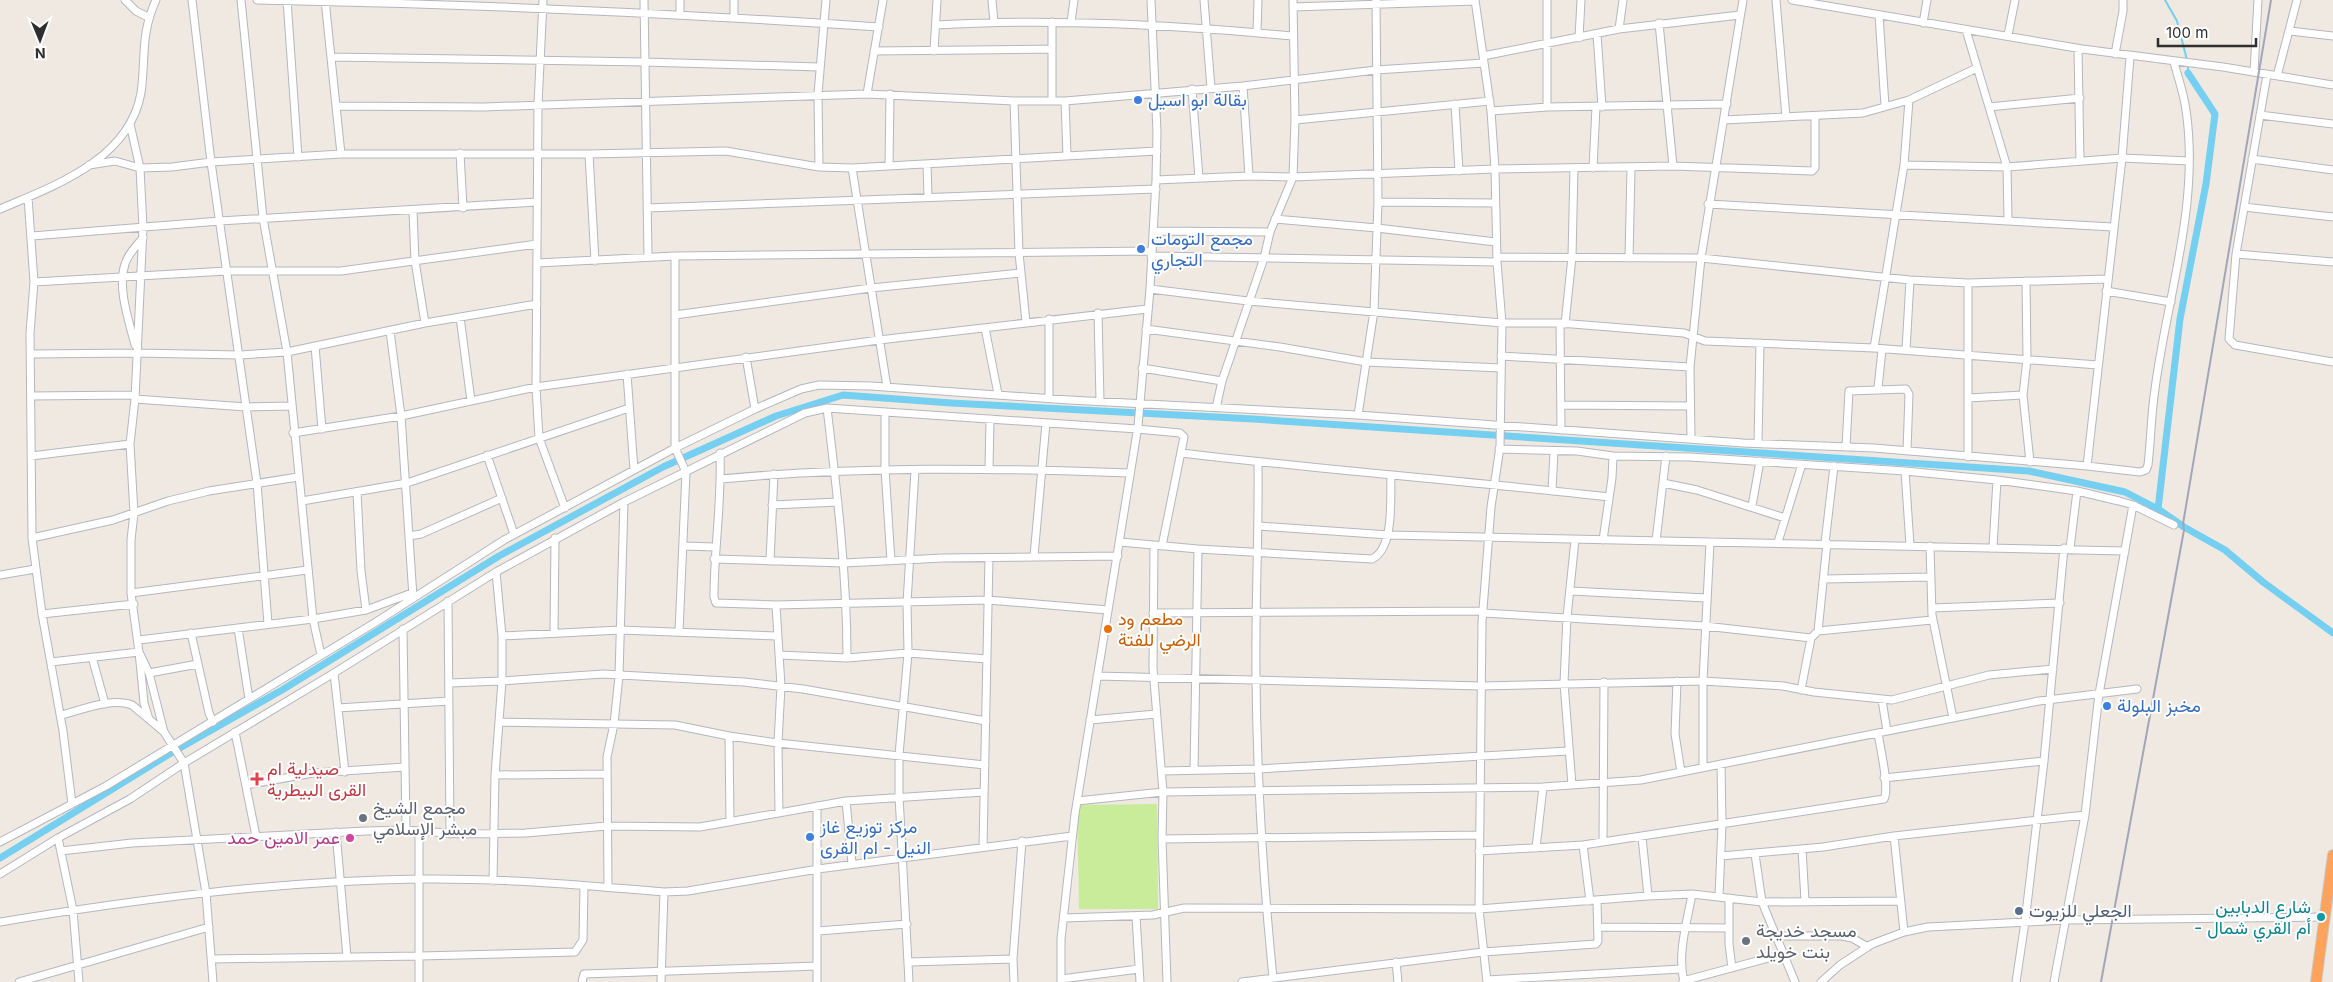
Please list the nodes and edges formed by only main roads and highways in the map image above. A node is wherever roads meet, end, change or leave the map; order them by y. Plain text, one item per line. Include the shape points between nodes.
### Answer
1 (2333, 855) edge
2 (2316, 982) edge

1 - 2 highway

